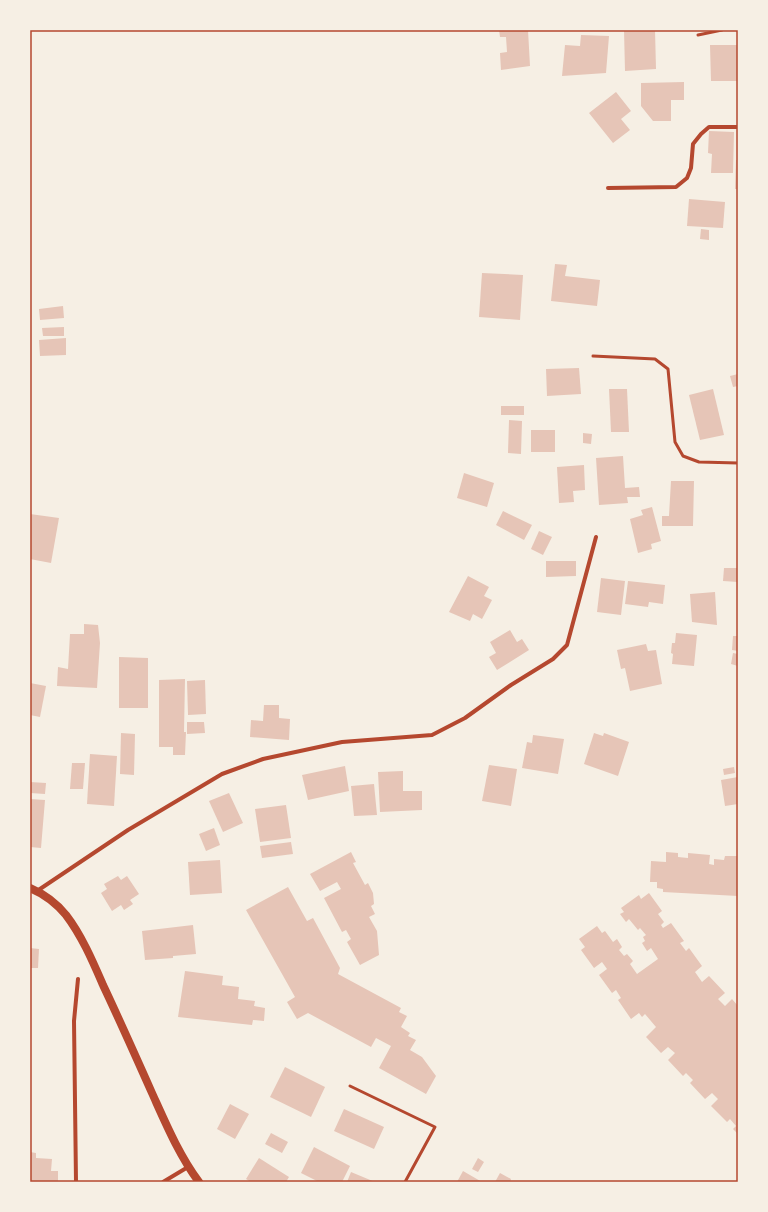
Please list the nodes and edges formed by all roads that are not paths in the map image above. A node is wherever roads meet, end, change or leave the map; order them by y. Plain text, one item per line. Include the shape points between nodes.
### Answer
1 (722, 30) edge
2 (698, 35) dead end
3 (738, 128) edge
4 (608, 188) dead end
5 (594, 356) dead end
6 (738, 463) edge
7 (596, 537) dead end
8 (34, 890) edge
9 (78, 979) dead end
10 (350, 1086) dead end
11 (188, 1167) junction
12 (76, 1182) edge
13 (163, 1182) edge
14 (200, 1182) edge
15 (405, 1182) edge

1 - 2 lane
3 - 4 street via 709,127 701,134 693,144 691,168 687,178 676,187
5 - 6 lane via 655,359 668,370 676,442 683,456 699,462
7 - 8 street via 568,645 553,659 465,718 432,735 342,742 263,759 222,774
8 - 11 main road via 54,902 77,931
9 - 12 street via 74,1021
10 - 15 lane via 435,1128
11 - 13 street
11 - 14 main road

